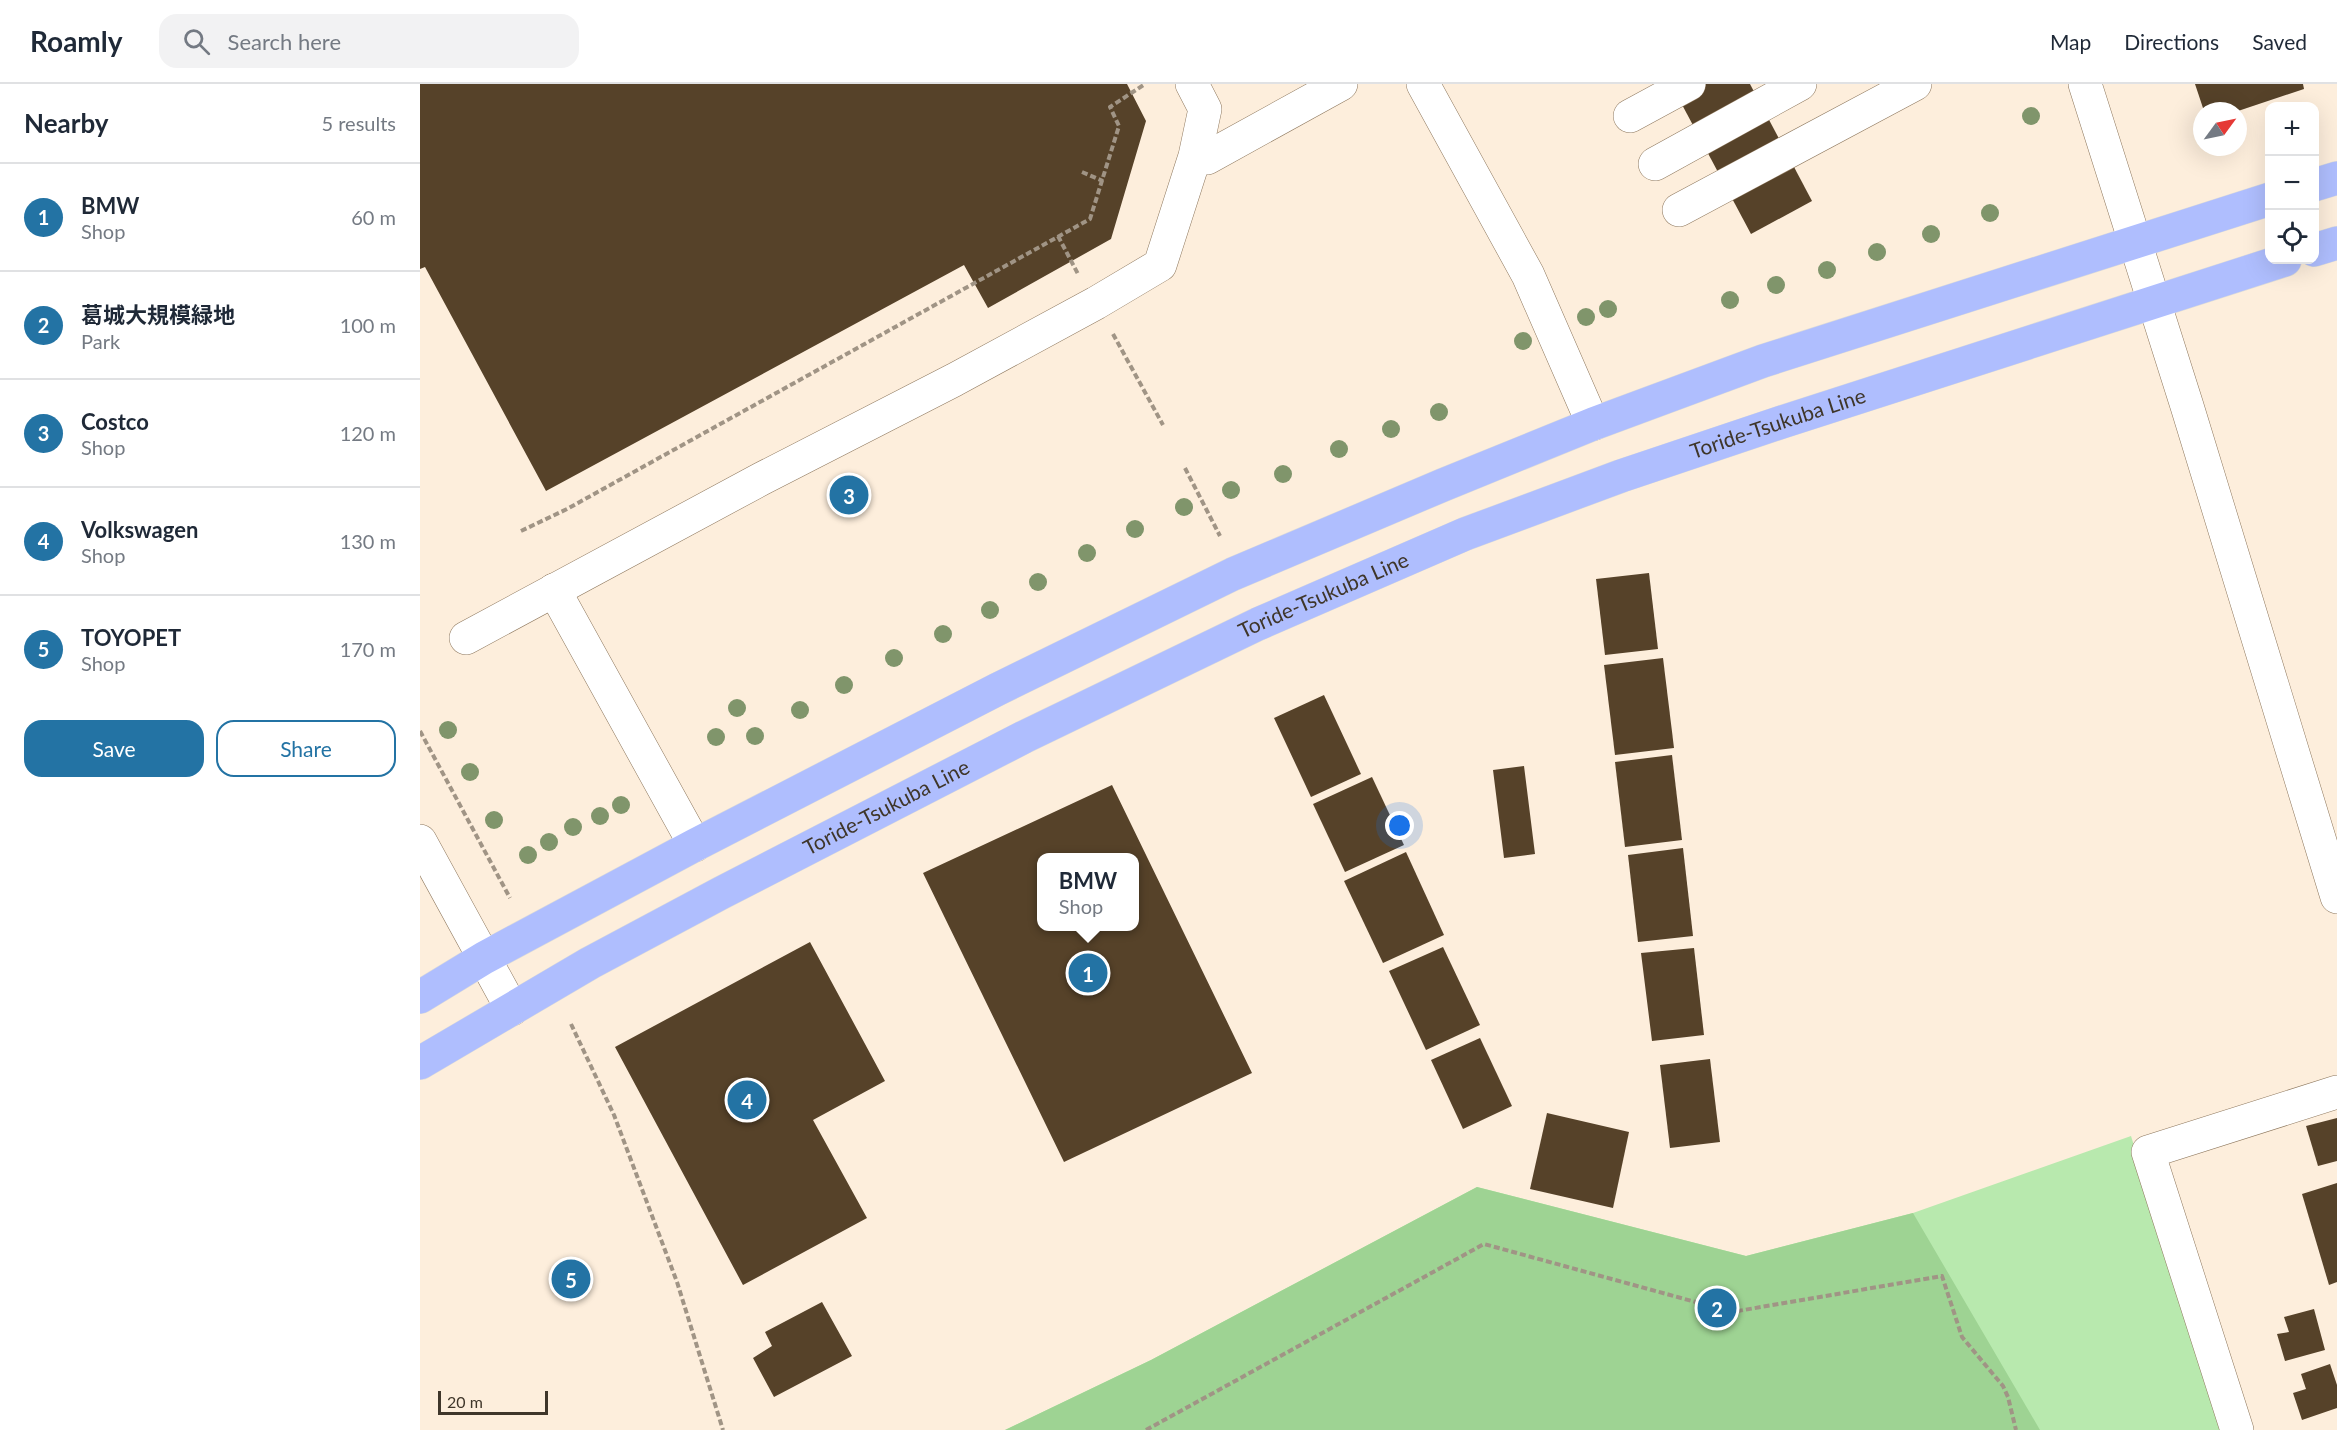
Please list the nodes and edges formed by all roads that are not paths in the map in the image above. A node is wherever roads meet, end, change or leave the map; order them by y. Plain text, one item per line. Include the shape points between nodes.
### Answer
1 (1192, 84) edge
2 (1341, 84) edge
3 (1423, 84) edge
4 (1689, 84) edge
5 (1800, 84) edge
6 (1915, 84) edge
7 (2085, 84) edge
8 (1630, 116) dead end
9 (1207, 158) dead end
10 (1655, 164) dead end
11 (2337, 178) edge
12 (2319, 183) edge
13 (2265, 201) edge
14 (1679, 210) dead end
15 (2135, 242) junction
16 (2337, 243) edge
17 (2319, 248) edge
18 (2273, 264) edge
19 (2154, 302) junction
20 (1593, 424) junction
21 (554, 590) junction
22 (466, 638) dead end
23 (420, 841) edge
24 (695, 845) junction
25 (2337, 897) edge
26 (484, 958) junction
27 (420, 997) edge
28 (512, 1009) junction
29 (420, 1063) edge
30 (2337, 1092) edge
31 (2237, 1430) edge

1 - 21 street via 1205,109 1195,156 1160,265 964,374
2 - 9 street
3 - 20 street via 1528,275
4 - 8 street
5 - 10 street
6 - 14 street
7 - 15 street
11 - 12 main road
13 - 15 main road
15 - 19 street
15 - 20 main road via 1762,361
16 - 17 main road
18 - 19 main road, Toride-Tsukuba Line
19 - 25 street
19 - 28 main road, Toride-Tsukuba Line via 1674,458 1465,534 1258,624 1024,737 721,893
20 - 24 main road via 1233,574 998,689
21 - 22 street
21 - 24 street
23 - 26 street
24 - 26 main road
26 - 27 main road
26 - 28 street
28 - 29 main road, Toride-Tsukuba Line
30 - 31 street via 2148,1152

